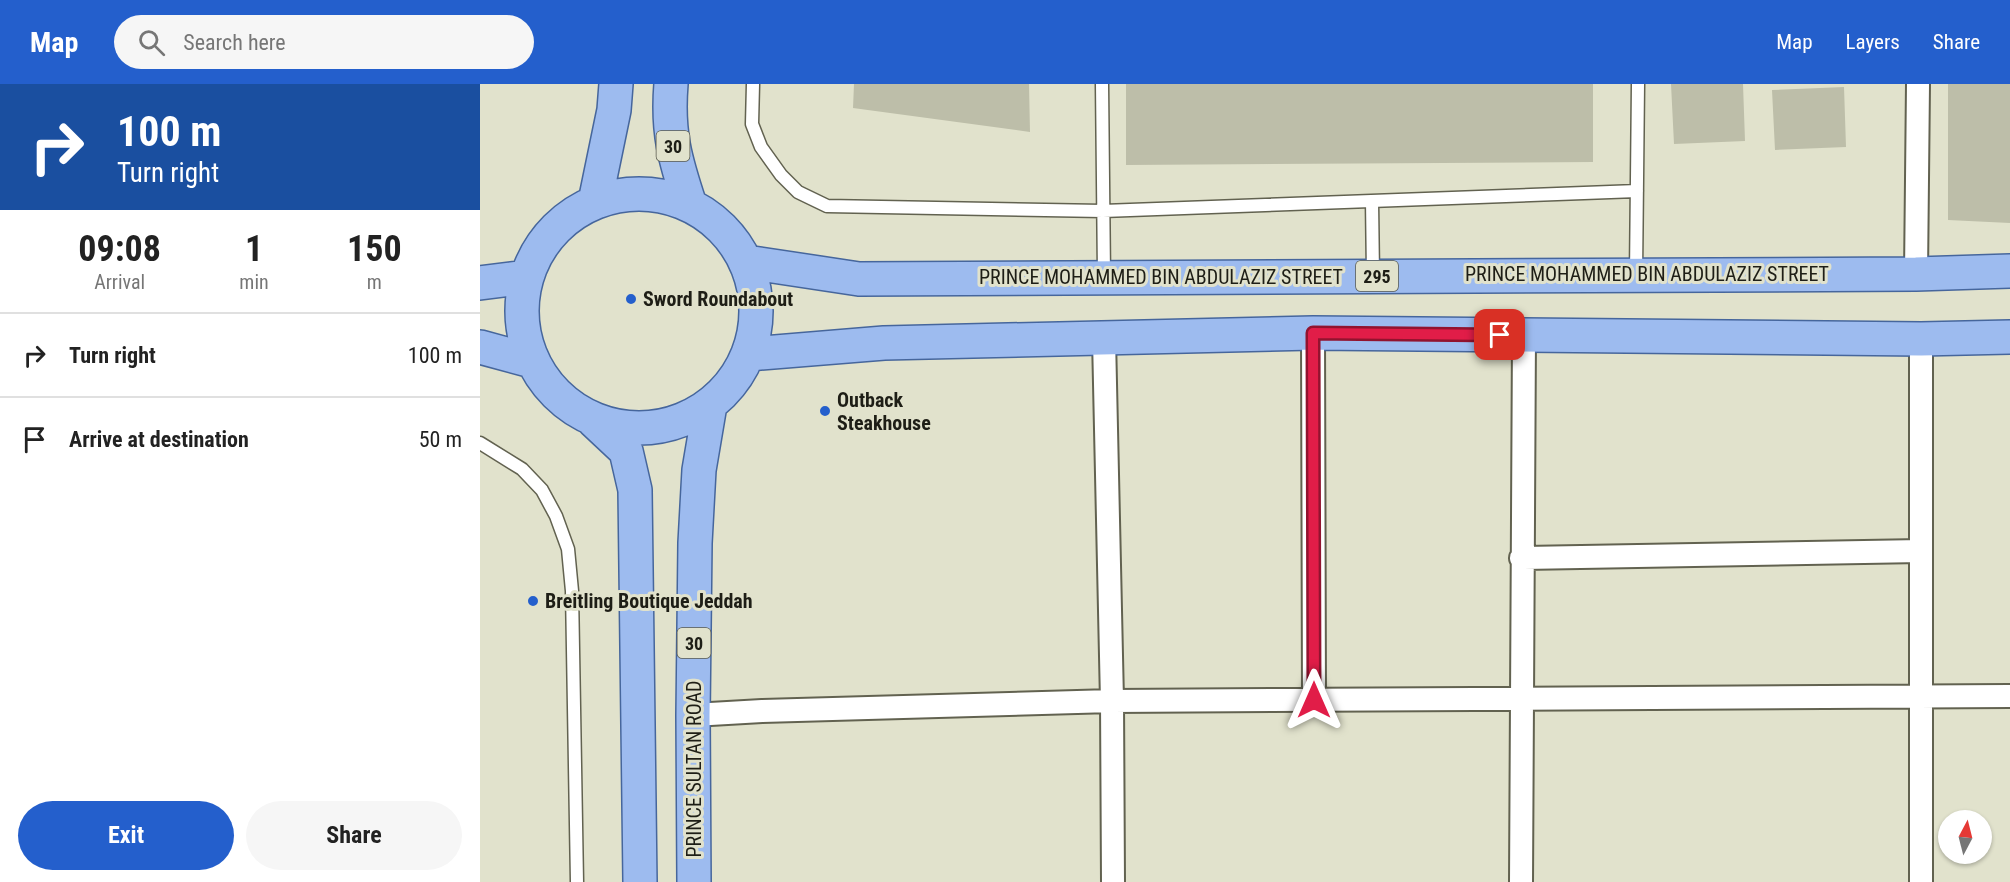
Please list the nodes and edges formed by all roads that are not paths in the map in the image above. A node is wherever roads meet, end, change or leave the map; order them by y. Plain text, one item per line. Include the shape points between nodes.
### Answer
1 (616, 84) edge
2 (671, 84) edge
3 (753, 84) edge
4 (1102, 84) edge
5 (1638, 84) edge
6 (1918, 84) edge
7 (1637, 191) junction
8 (1372, 201) junction
9 (595, 202) junction
10 (690, 205) junction
11 (1103, 211) junction
12 (746, 262) junction
13 (2010, 271) edge
14 (1636, 274) junction
15 (1916, 274) junction
16 (1373, 276) junction
17 (526, 277) junction
18 (1104, 277) junction
19 (480, 283) edge
20 (1313, 333) junction
21 (1524, 335) junction
22 (2010, 337) edge
23 (1104, 338) junction
24 (1921, 339) junction
25 (480, 347) edge
26 (749, 354) junction
27 (532, 361) junction
28 (710, 405) junction
29 (593, 420) junction
30 (480, 443) edge
31 (1921, 551) junction
32 (1521, 558) junction
33 (2010, 696) edge
34 (1921, 697) junction
35 (1522, 699) junction
36 (1314, 700) junction
37 (1112, 701) junction
38 (693, 715) junction
39 (577, 882) edge
40 (640, 882) edge
41 (694, 882) edge
42 (1113, 882) edge
43 (1521, 882) edge
44 (1921, 882) edge

1 - 9 main road
2 - 10 main road, 30 via 669,113 674,158
3 - 11 lane via 752,124 761,147 798,192 827,206
4 - 11 lane
5 - 7 lane
6 - 15 street
7 - 8 lane
7 - 14 lane
8 - 11 lane
8 - 16 lane
9 - 10 main road via 626,194 659,195
9 - 17 main road via 565,220 541,245
10 - 12 main road via 723,228
11 - 18 lane
12 - 18 main road, PRINCE MOHAMMED BIN ABDULAZIZ STREET / 295 via 859,279
12 - 26 main road via 755,291 756,323
13 - 15 main road, PRINCE MOHAMMED BIN ABDULAZIZ STREET / 295
14 - 15 main road, PRINCE MOHAMMED BIN ABDULAZIZ STREET / 295
14 - 16 main road, PRINCE MOHAMMED BIN ABDULAZIZ STREET / 295
16 - 18 main road, PRINCE MOHAMMED BIN ABDULAZIZ STREET / 295
17 - 19 main road
17 - 27 main road via 521,305 523,334
20 - 21 main road
20 - 23 main road
20 - 36 street
21 - 24 main road
21 - 32 street
22 - 24 main road
23 - 26 main road via 884,343
23 - 37 street
24 - 31 street
25 - 27 main road
26 - 28 main road via 733,382
27 - 29 main road via 547,386
28 - 29 main road via 683,420 653,428 622,428
28 - 38 main road, PRINCE SULTAN ROAD / 30 via 699,470
29 - 40 main road via 626,451 635,490
30 - 39 lane via 522,469 542,490 568,549
31 - 32 street
31 - 34 street
32 - 35 street
33 - 34 street
34 - 35 street
34 - 44 street
35 - 36 street
35 - 43 street
36 - 37 street
37 - 38 street
37 - 42 street
38 - 41 main road, PRINCE SULTAN ROAD / 30

